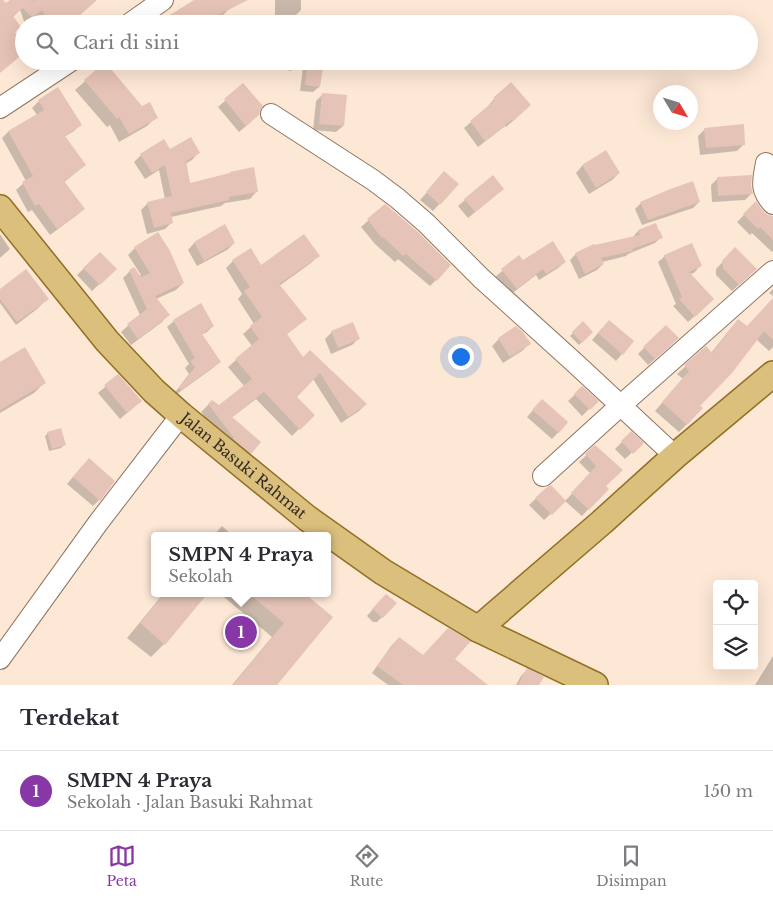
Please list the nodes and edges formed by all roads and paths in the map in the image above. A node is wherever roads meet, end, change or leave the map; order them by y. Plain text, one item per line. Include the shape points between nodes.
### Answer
1 (163, 0) edge
2 (142, 15) edge
3 (57, 70) edge
4 (0, 108) edge
5 (271, 114) dead end
6 (766, 163) dead end
7 (773, 204) edge
8 (0, 208) edge
9 (773, 270) edge
10 (773, 374) edge
11 (620, 406) junction
12 (181, 415) junction
13 (675, 456) junction
14 (543, 476) dead end
15 (327, 532) edge
16 (331, 535) edge
17 (478, 629) junction
18 (0, 659) edge
19 (594, 685) edge

1 - 2 street
3 - 4 street
5 - 11 street via 397,198
6 - 7 street via 763,188
8 - 12 main road, Jalan Basuki Rahmat via 107,341
9 - 11 street
10 - 13 main road
11 - 13 street
11 - 14 street
12 - 15 main road, Jalan Basuki Rahmat
12 - 18 street
13 - 17 main road
16 - 17 main road, Jalan Basuki Rahmat via 383,572
17 - 19 main road, Jalan Basuki Rahmat

